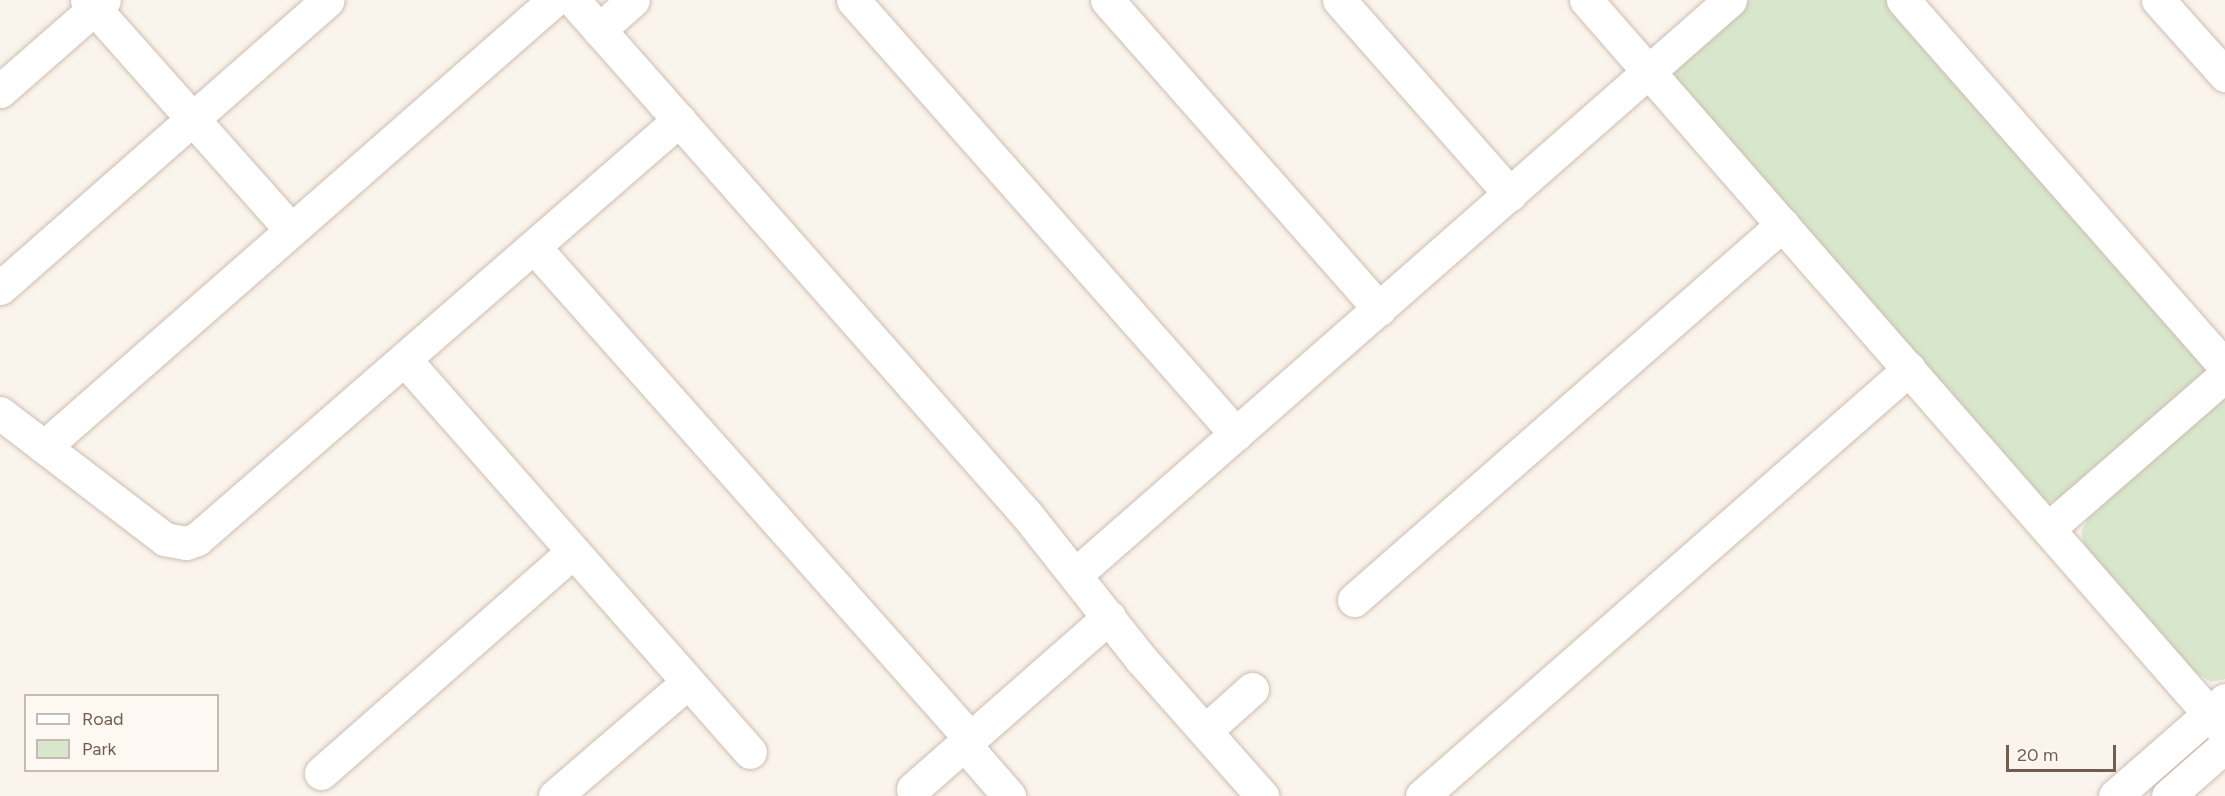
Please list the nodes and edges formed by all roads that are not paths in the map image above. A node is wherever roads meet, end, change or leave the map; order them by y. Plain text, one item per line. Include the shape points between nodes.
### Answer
1 (328, 0) edge
2 (554, 0) edge
3 (573, 0) edge
4 (633, 0) edge
5 (853, 0) edge
6 (1107, 0) edge
7 (1339, 0) edge
8 (1586, 0) edge
9 (1730, 0) edge
10 (1903, 0) edge
11 (2158, 0) edge
12 (95, 3) edge
13 (599, 30) junction
14 (1649, 72) junction
15 (2225, 75) edge
16 (0, 91) edge
17 (192, 119) junction
18 (679, 120) junction
19 (1510, 194) junction
20 (1783, 225) junction
21 (291, 230) junction
22 (534, 247) junction
23 (0, 288) edge
24 (1379, 309) junction
25 (405, 360) junction
26 (2225, 367) edge
27 (1909, 369) junction
28 (2225, 375) edge
29 (0, 414) edge
30 (1236, 434) junction
31 (44, 447) junction
32 (2048, 529) junction
33 (573, 552) junction
34 (1076, 574) junction
35 (1354, 600) dead end
36 (1109, 617) junction
37 (688, 682) junction
38 (1252, 689) dead end
39 (2220, 715) edge
40 (1205, 731) junction
41 (967, 741) junction
42 (2225, 746) edge
43 (750, 752) dead end
44 (321, 773) dead end
45 (914, 789) dead end
46 (555, 796) edge
47 (1009, 796) edge
48 (1262, 796) edge
49 (1422, 796) edge
50 (2115, 796) edge
51 (2168, 796) edge

1 - 17 street
2 - 21 street
3 - 13 street
4 - 13 street
5 - 30 street
6 - 24 street
7 - 19 street
8 - 14 street
9 - 14 street
10 - 26 street
11 - 15 street
12 - 16 street
12 - 17 street
13 - 18 street
14 - 19 street
14 - 20 street
17 - 21 street
17 - 23 street
18 - 22 street
18 - 34 street
19 - 24 street
20 - 27 street
20 - 35 street
21 - 31 street
22 - 25 street
22 - 41 street
24 - 30 street
25 - 31 street via 209,531 186,543 165,539
25 - 33 street
27 - 32 street
27 - 49 street
28 - 32 street
29 - 31 street
30 - 34 street
32 - 39 street
33 - 37 street
33 - 44 street
34 - 36 street
36 - 40 street
36 - 41 street
37 - 43 street
37 - 46 street
38 - 40 street
39 - 50 street
40 - 48 street
41 - 45 street
41 - 47 street
42 - 51 street

